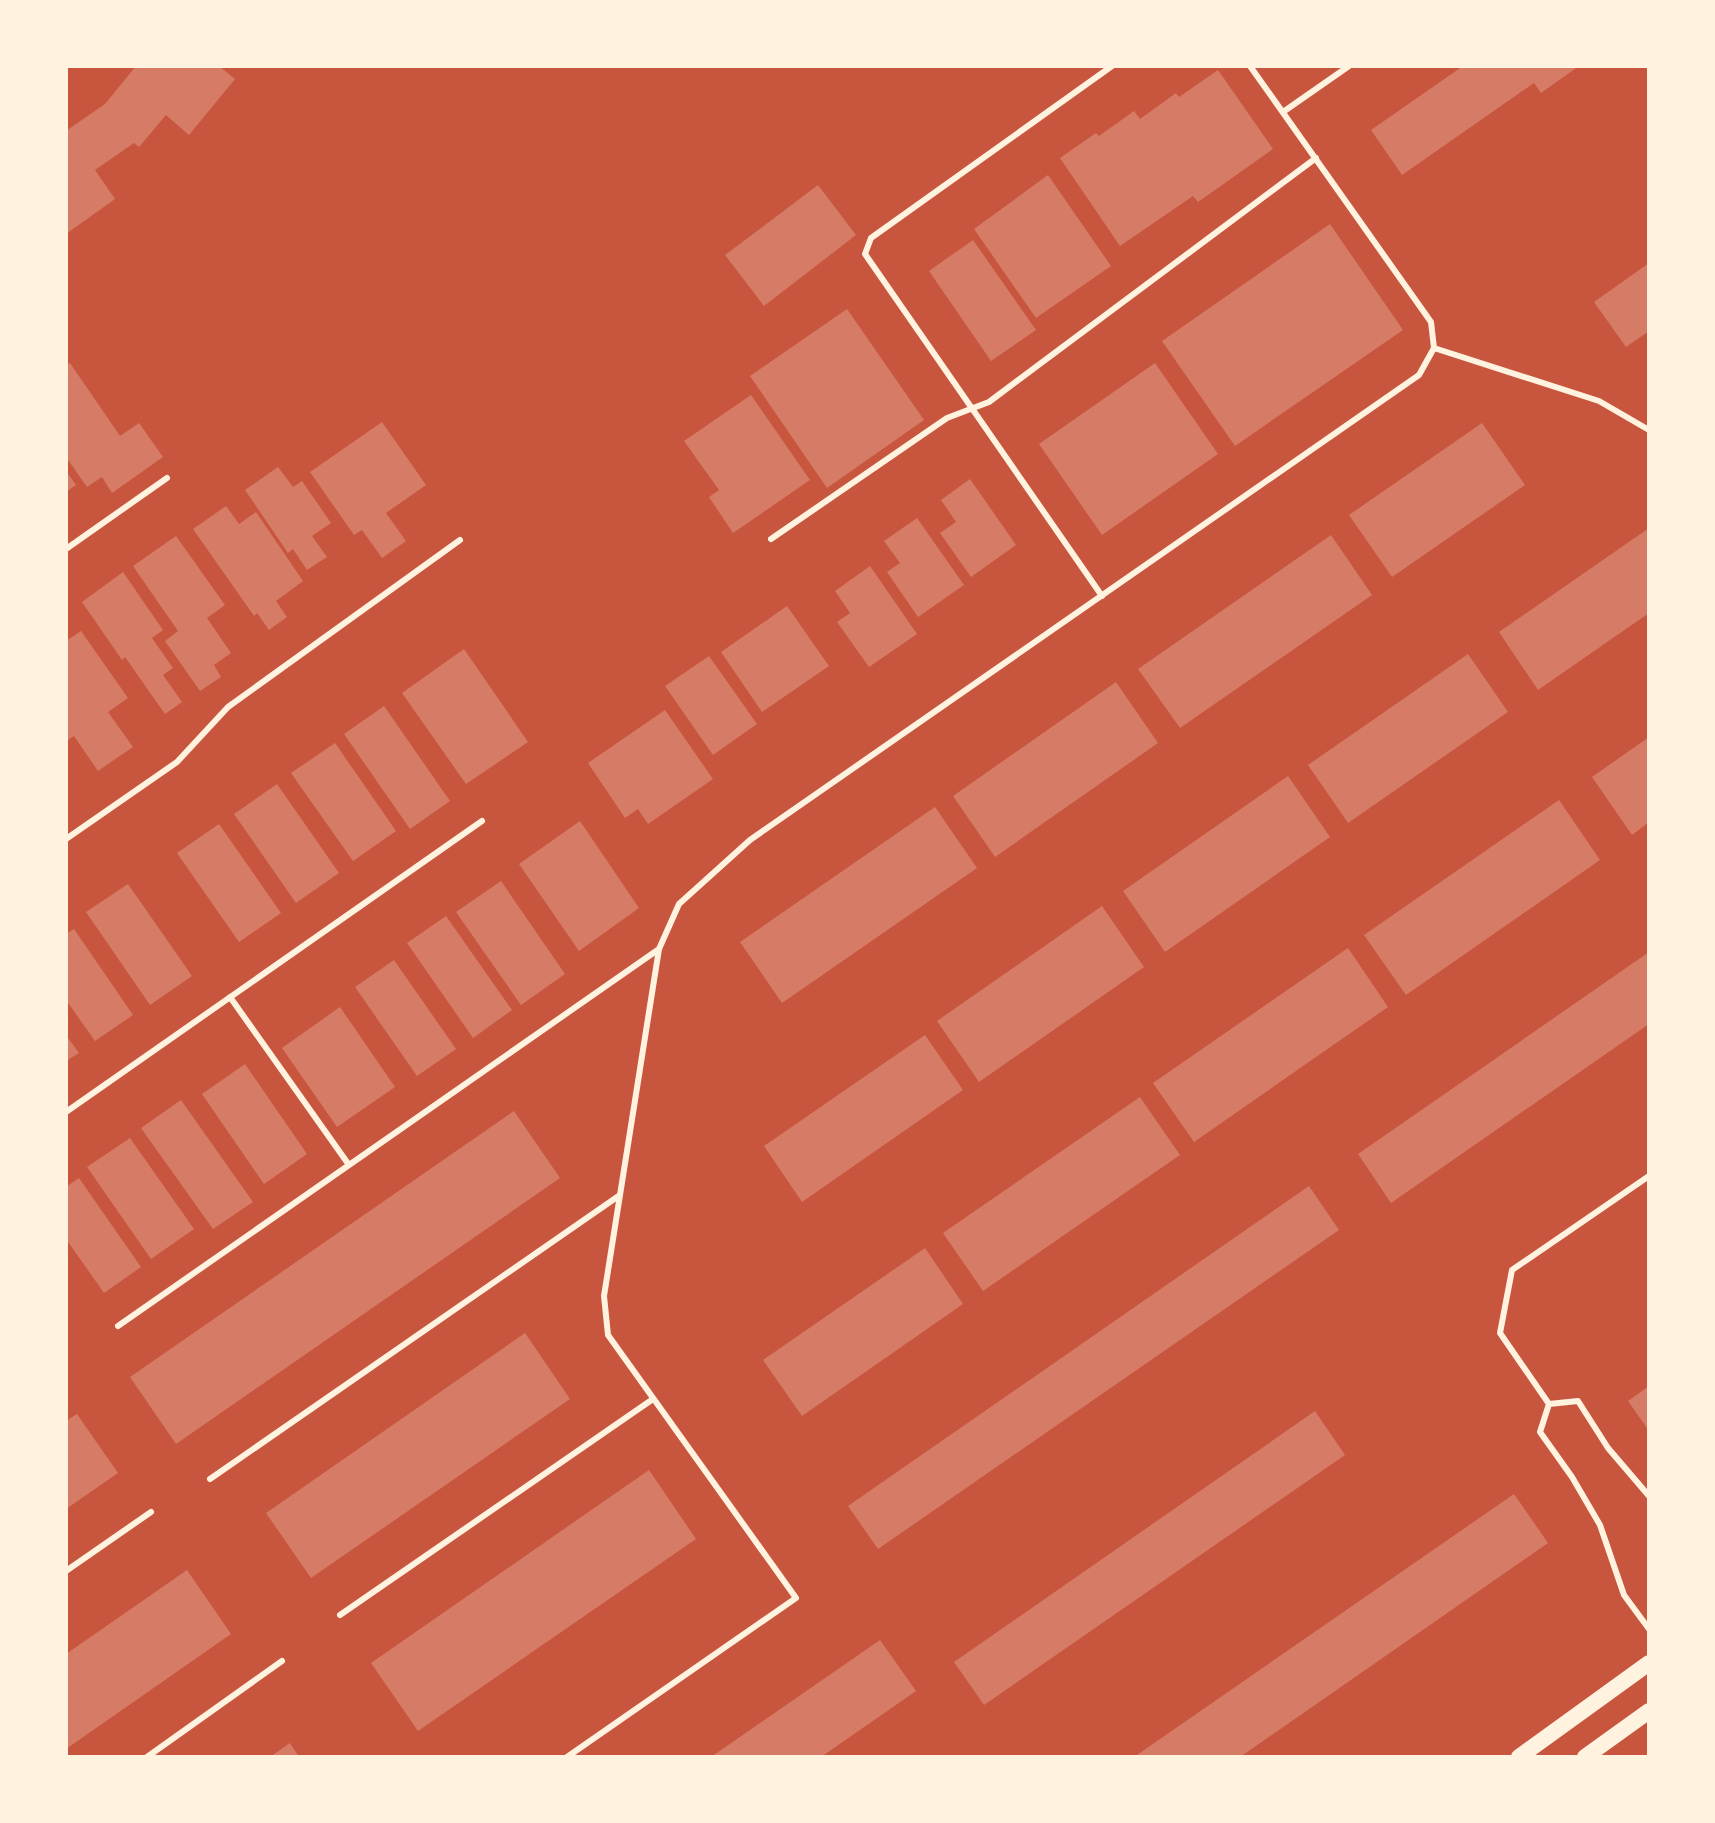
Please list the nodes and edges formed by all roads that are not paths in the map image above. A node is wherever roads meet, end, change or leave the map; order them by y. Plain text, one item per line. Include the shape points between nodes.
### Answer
1 (1112, 66) edge
2 (1250, 66) edge
3 (1349, 66) edge
4 (1283, 112) junction
5 (1316, 158) junction
6 (1434, 348) junction
7 (974, 408) junction
8 (1649, 430) edge
9 (167, 478) dead end
10 (771, 539) dead end
11 (460, 540) dead end
12 (66, 549) edge
13 (1102, 596) junction
14 (482, 821) dead end
15 (66, 839) edge
16 (659, 949) junction
17 (230, 997) junction
18 (66, 1112) edge
19 (349, 1165) junction
20 (1649, 1176) edge
21 (620, 1195) junction
22 (118, 1326) dead end
23 (653, 1399) junction
24 (1549, 1404) junction
25 (210, 1479) dead end
26 (1649, 1496) edge
27 (151, 1512) dead end
28 (66, 1571) edge
29 (340, 1615) dead end
30 (1649, 1629) edge
31 (282, 1661) dead end
32 (1649, 1663) edge
33 (1649, 1711) edge
34 (147, 1757) edge
35 (567, 1757) edge
36 (1519, 1757) edge
37 (1585, 1757) edge

1 - 7 lane via 871,238 865,254
2 - 4 lane
3 - 4 lane
4 - 5 lane
5 - 6 lane via 1431,322
5 - 7 lane via 989,402
6 - 8 lane via 1599,401
6 - 13 lane via 1419,375
7 - 10 lane via 947,418
7 - 13 lane
9 - 12 lane
11 - 15 lane via 228,707 177,762
13 - 16 lane via 750,840 679,904
14 - 17 lane
16 - 19 lane
16 - 21 lane
17 - 18 lane
17 - 19 lane
19 - 22 lane
20 - 24 lane via 1512,1270 1500,1333
21 - 23 lane via 604,1296 608,1335
21 - 25 lane
23 - 29 lane
23 - 35 lane via 796,1598
24 - 26 lane via 1578,1401 1608,1448
24 - 30 lane via 1540,1432 1600,1525 1624,1595
27 - 28 lane
31 - 34 lane
32 - 36 main road
33 - 37 main road

